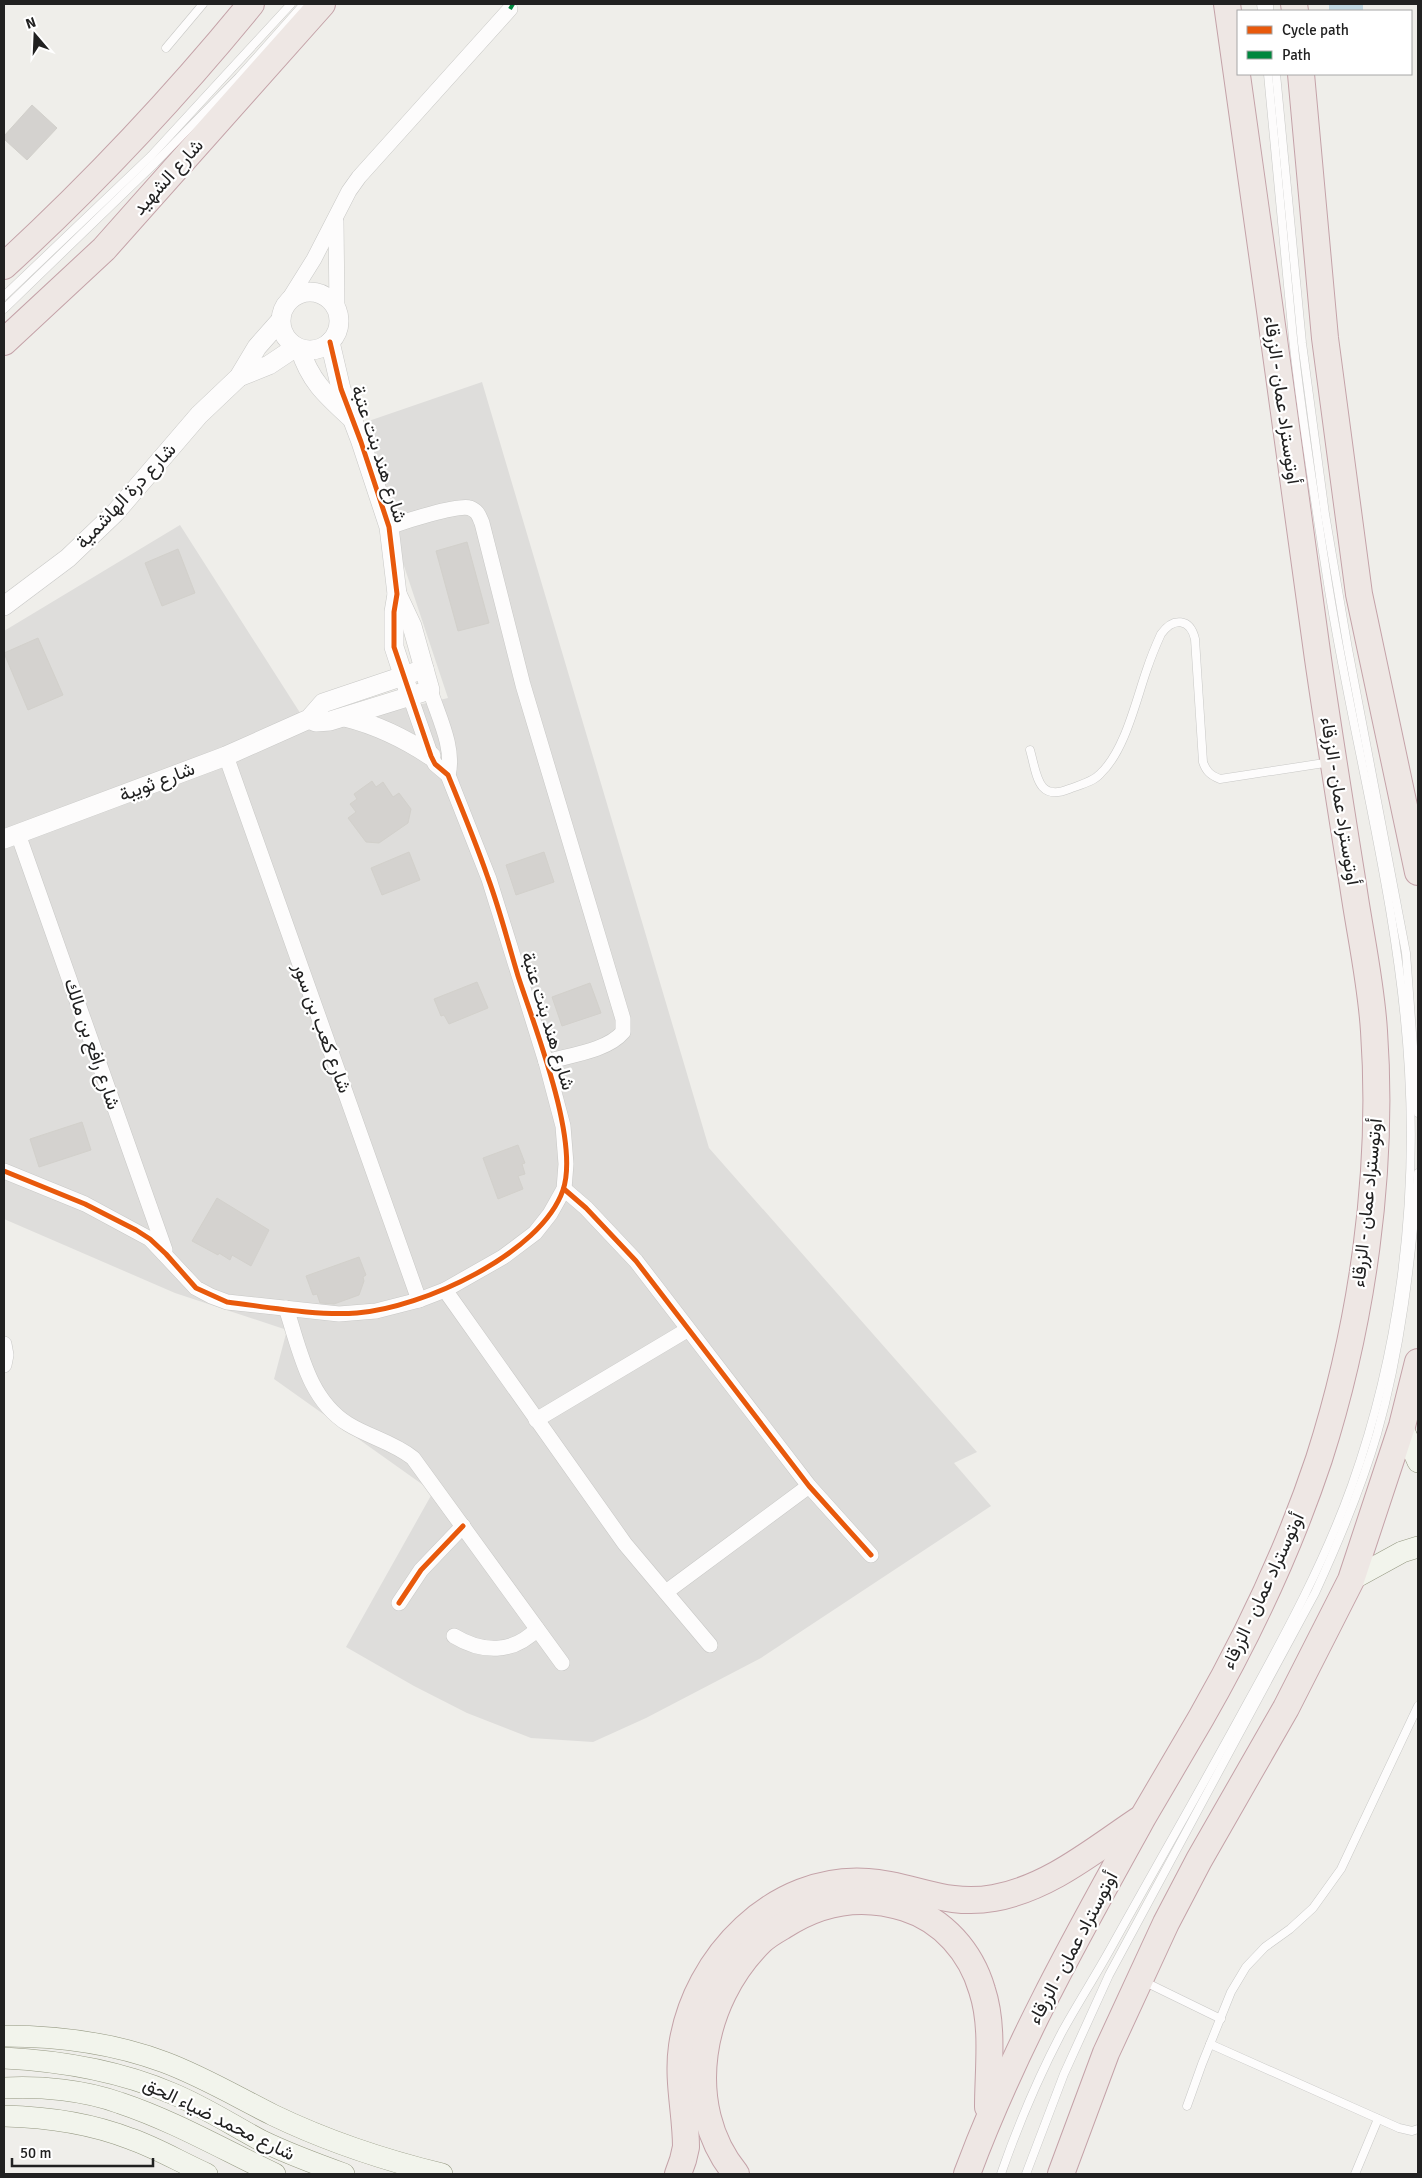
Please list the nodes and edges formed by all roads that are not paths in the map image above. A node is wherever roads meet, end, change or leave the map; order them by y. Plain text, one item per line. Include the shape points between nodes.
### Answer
1 (203, 4) edge
2 (251, 4) edge
3 (291, 4) edge
4 (304, 4) edge
5 (322, 4) edge
6 (1227, 4) edge
7 (510, 8) dead end
8 (166, 48) dead end
9 (1268, 75) edge
10 (1276, 75) edge
11 (1301, 75) edge
12 (336, 217) junction
13 (4, 266) edge
14 (4, 296) edge
15 (289, 299) junction
16 (4, 309) edge
17 (337, 310) junction
18 (280, 321) junction
19 (4, 342) edge
20 (330, 342) junction
21 (298, 348) junction
22 (239, 376) junction
23 (351, 418) junction
24 (388, 527) junction
25 (398, 594) junction
26 (4, 606) edge
27 (424, 669) junction
28 (403, 676) junction
29 (430, 690) junction
30 (410, 696) junction
31 (345, 717) junction
32 (309, 719) junction
33 (1030, 750) dead end
34 (226, 756) junction
35 (431, 756) junction
36 (1333, 762) junction
37 (448, 775) junction
38 (11, 837) edge
39 (1418, 872) edge
40 (546, 1062) junction
41 (1418, 1113) edge
42 (4, 1171) edge
43 (1418, 1173) edge
44 (564, 1189) junction
45 (166, 1254) junction
46 (445, 1290) junction
47 (419, 1300) junction
48 (286, 1308) junction
49 (687, 1330) junction
50 (4, 1344) edge
51 (1418, 1362) edge
52 (4, 1365) edge
53 (536, 1420) junction
54 (1402, 1426) junction
55 (1418, 1462) edge
56 (809, 1486) junction
57 (463, 1526) junction
58 (1418, 1547) edge
59 (871, 1555) dead end
60 (1351, 1580) junction
61 (666, 1592) junction
62 (399, 1603) dead end
63 (537, 1629) junction
64 (454, 1636) dead end
65 (710, 1645) dead end
66 (562, 1663) dead end
67 (1418, 1706) edge
68 (1144, 1816) junction
69 (1139, 1979) junction
70 (1221, 2019) junction
71 (4, 2036) edge
72 (1210, 2044) junction
73 (4, 2058) edge
74 (4, 2088) edge
75 (1187, 2106) dead end
76 (4, 2116) edge
77 (988, 2117) junction
78 (1378, 2119) junction
79 (1418, 2130) edge
80 (207, 2174) edge
81 (275, 2174) edge
82 (344, 2174) edge
83 (442, 2174) edge
84 (678, 2174) edge
85 (736, 2174) edge
86 (967, 2174) edge
87 (1001, 2174) edge
88 (1026, 2174) edge
89 (1061, 2174) edge
90 (1355, 2174) edge

1 - 8 lane
2 - 13 highway via 63,212
3 - 14 lane via 151,156
4 - 16 lane via 155,164
5 - 19 highway, شارع الشهيد via 104,249
6 - 36 highway, أوتوستراد عمان - الزرقاء
7 - 12 street via 359,177
9 - 87 lane via 1294,344 1322,545 1389,909 1403,1010 1411,1126 1403,1260 1390,1348 1380,1389 1336,1529 1278,1648 1062,2032 1025,2110
10 - 41 lane via 1302,343 1348,649 1406,953
11 - 39 highway via 1324,338 1359,594
12 - 15 street
12 - 17 street
15 - 17 street via 312,291 327,297
15 - 18 street
17 - 20 street via 339,327
18 - 21 street via 284,336
18 - 22 street, شارع درة الهاشمية via 257,347
20 - 21 street via 311,350
20 - 23 street, شارع هند بنت عتبة
21 - 22 street, شارع درة الهاشمية via 269,365
21 - 23 street, شارع هند بنت عتبة via 314,381
22 - 26 street, شارع درة الهاشمية via 199,415 143,483 92,536
23 - 24 street, شارع هند بنت عتبة
24 - 25 street, شارع هند بنت عتبة
24 - 40 street via 468,507 477,512 482,523 523,685 623,1019 624,1032 617,1039
25 - 27 street, شارع هند بنت عتبة via 412,626
25 - 28 street, شارع هند بنت عتبة via 394,647
27 - 28 street, شارع ثويبة
27 - 29 street, شارع هند بنت عتبة
28 - 30 street, شارع هند بنت عتبة
28 - 32 street, شارع ثويبة via 323,704
29 - 30 street, شارع ثويبة
29 - 37 street, شارع هند بنت عتبة via 448,748
30 - 31 street, شارع ثويبة
30 - 35 street, شارع هند بنت عتبة
31 - 32 street, شارع ثويبة via 323,723
31 - 35 street via 399,736
32 - 34 street, شارع ثويبة
33 - 36 lane via 1041,787 1047,792 1062,792 1100,775 1126,731 1161,634 1175,622 1185,623 1192,629 1195,639 1203,762 1212,776 1220,779
34 - 38 street, شارع ثويبة
34 - 47 street, شارع كعب بن سور
35 - 37 street, شارع هند بنت عتبة
36 - 68 highway, أوتوستراد عمان - الزرقاء via 1370,986 1376,1071 1375,1166 1356,1308 1319,1458 1279,1565 1228,1668
37 - 40 street, شارع هند بنت عتبة via 489,878
38 - 45 street, شارع رافع بن مالك
40 - 44 street, شارع هند بنت عتبة via 566,1144
42 - 45 street, شارع هند بنت عتبة via 85,1204 150,1239
43 - 88 lane via 1396,1352 1377,1433 1342,1533 1315,1593 1108,1975 1064,2074
44 - 46 street, شارع هند بنت عتبة via 535,1233 503,1257
44 - 49 street via 636,1261
45 - 48 street, شارع هند بنت عتبة via 196,1288 211,1296 227,1302
46 - 47 street, شارع هند بنت عتبة
46 - 53 street
47 - 48 street, شارع هند بنت عتبة via 357,1313
48 - 57 street via 310,1381 326,1406 350,1425 413,1458
49 - 53 street
49 - 56 street
50 - 52 street
51 - 54 highway
53 - 61 street via 625,1544
54 - 55 main road
54 - 60 highway
56 - 59 street
56 - 61 street
57 - 62 street via 421,1570
57 - 63 street
58 - 60 main road via 1402,1552
60 - 69 highway via 1286,1708 1199,1860
61 - 65 street
63 - 64 street via 519,1643 497,1649 474,1646
63 - 66 street
67 - 70 lane via 1333,1883 1302,1919 1265,1947 1246,1967 1231,1992
68 - 77 highway, أوتوستراد عمان - الزرقاء via 1042,2002
68 - 84 highway via 1057,1875 1024,1890 995,1898 950,1900 888,1885 851,1881 799,1891 769,1908 728,1946 714,1964 693,2004 680,2060 686,2148
69 - 70 lane
69 - 89 highway via 1103,2062
70 - 72 lane
71 - 83 main road via 60,2039 138,2053 190,2072 275,2116 322,2136
72 - 75 lane
72 - 78 lane
73 - 82 main road, شارع محمد ضياء الحق via 77,2064 140,2081 200,2106 299,2158
74 - 81 main road, شارع محمد ضياء الحق via 48,2089 118,2102 184,2129
76 - 80 main road via 55,2119 106,2130 156,2149
77 - 85 highway via 987,2008 980,1983 958,1944 930,1918 913,1910 860,1900 828,1903 810,1910 762,1940 737,1971 708,2036 702,2074 703,2097 712,2134
77 - 86 highway, أوتوستراد عمان - الزرقاء
78 - 79 lane via 1405,2130
78 - 90 lane

